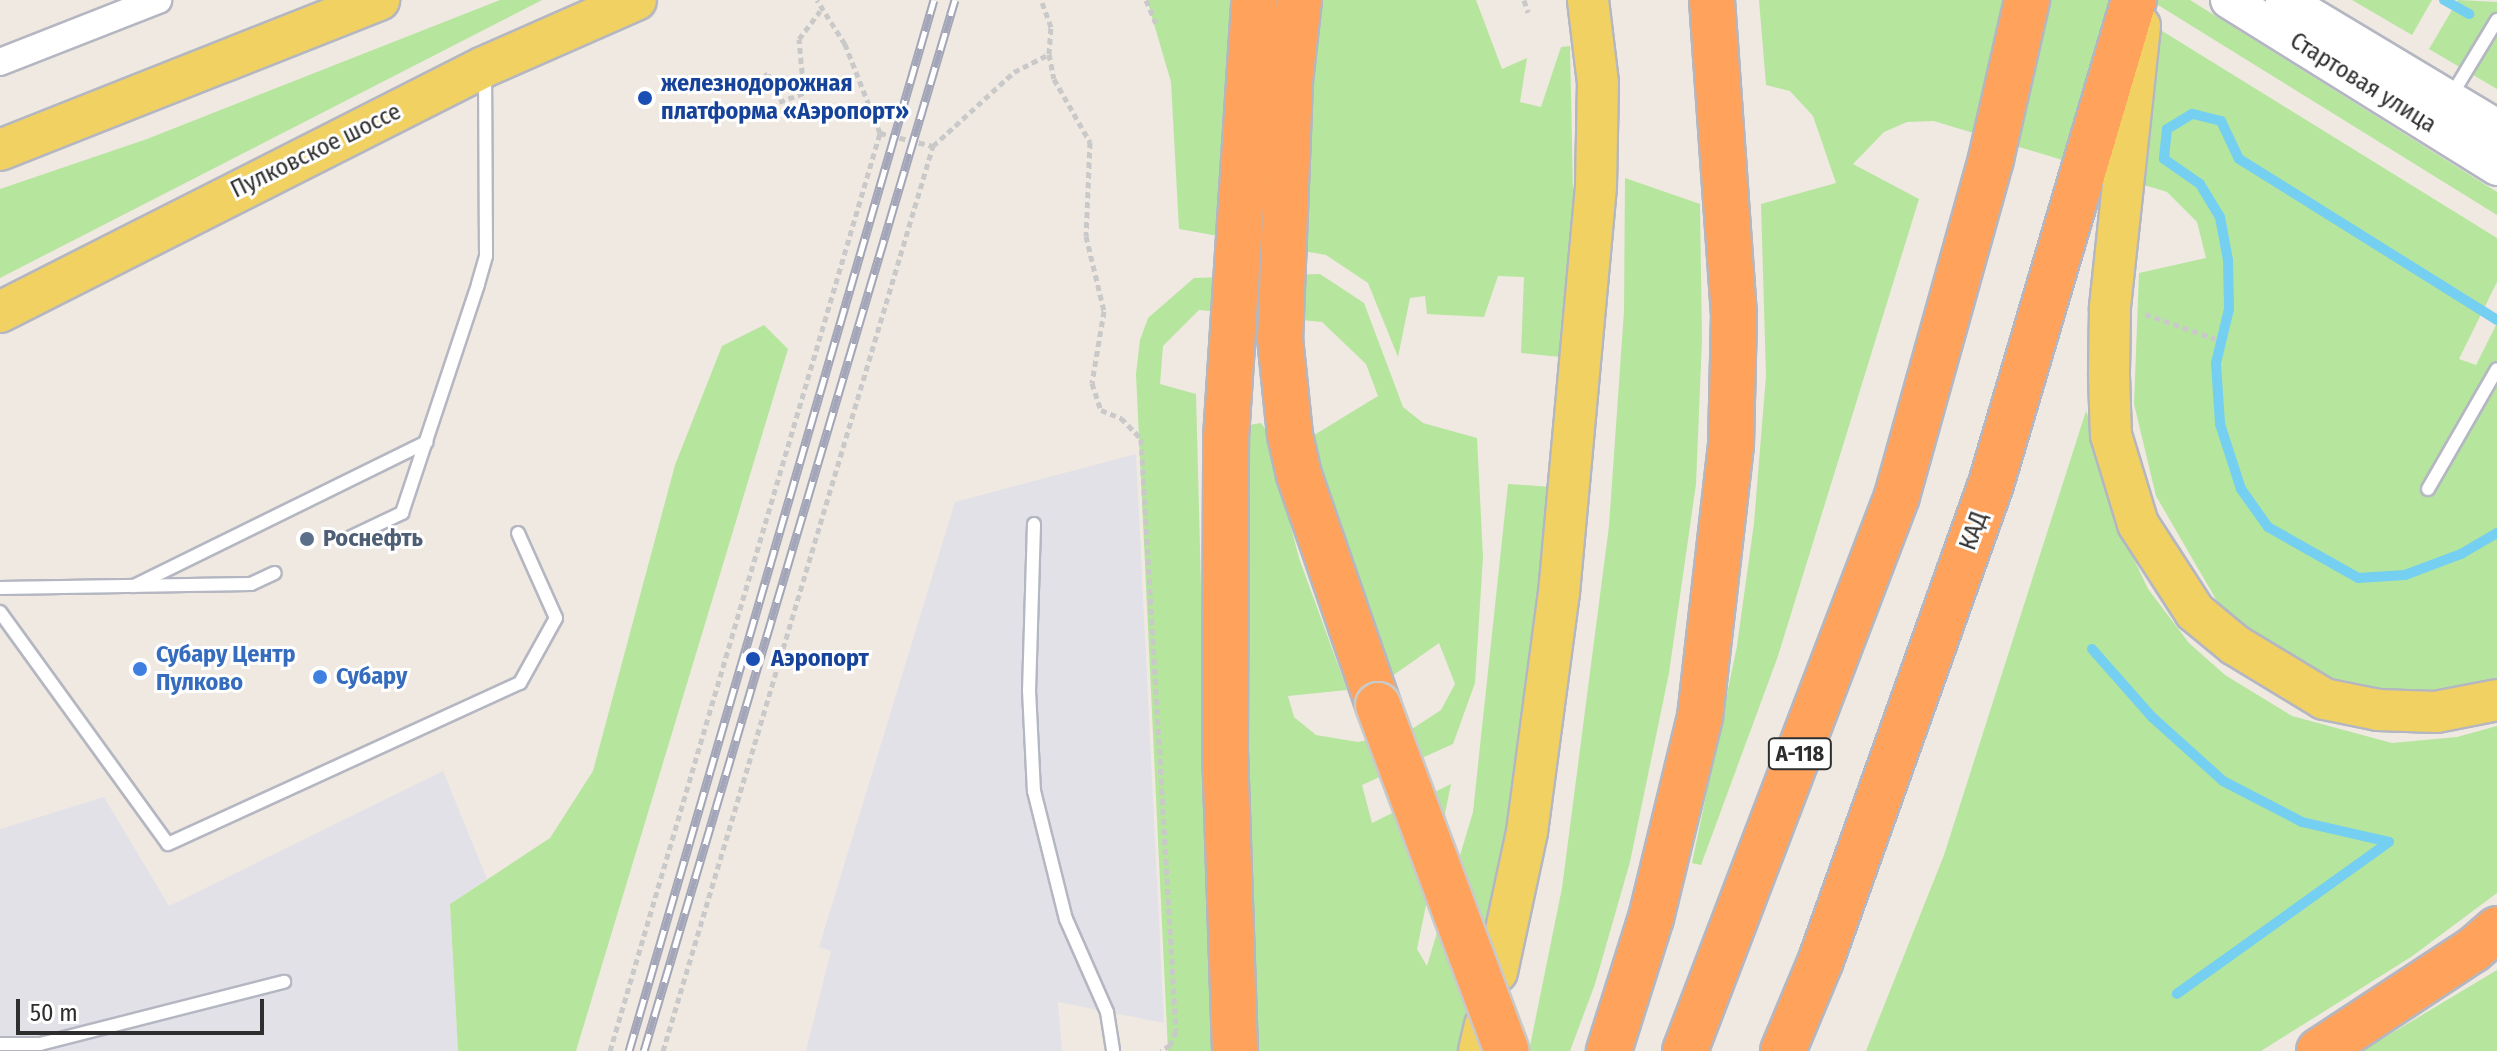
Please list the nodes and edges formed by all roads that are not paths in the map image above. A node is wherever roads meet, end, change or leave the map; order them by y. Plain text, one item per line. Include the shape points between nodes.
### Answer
1 (158, 0) edge
2 (379, 0) edge
3 (636, 0) edge
4 (1254, 0) edge
5 (1299, 0) edge
6 (1588, 0) edge
7 (1712, 0) edge
8 (2027, 0) edge
9 (2134, 0) edge
10 (2143, 0) edge
11 (2229, 0) edge
12 (2284, 0) edge
13 (2497, 20) edge
14 (1, 55) edge
15 (484, 67) junction
16 (2450, 99) junction
17 (2497, 128) edge
18 (0, 150) edge
19 (2497, 167) edge
20 (0, 312) edge
21 (2497, 369) edge
22 (427, 442) junction
23 (2428, 489) dead end
24 (1034, 524) dead end
25 (518, 533) dead end
26 (349, 538) dead end
27 (275, 573) dead end
28 (134, 586) junction
29 (0, 588) edge
30 (0, 612) edge
31 (2497, 700) edge
32 (2497, 929) edge
33 (1497, 972) dead end
34 (284, 982) dead end
35 (1490, 1043) edge
36 (0, 1044) edge
37 (1113, 1051) edge
38 (1235, 1051) edge
39 (1609, 1051) edge
40 (1685, 1051) edge
41 (1783, 1051) edge
42 (2319, 1051) edge

1 - 14 street
2 - 18 main road
3 - 15 main road, Пулковское шоссе
4 - 38 highway via 1226,438 1225,752
5 - 35 highway, bridge via 1290,82 1280,338 1290,435
6 - 33 main road via 1598,83 1596,186 1563,546 1527,832
7 - 39 highway via 1734,315 1731,446 1700,717 1651,918
8 - 40 highway, А-118 via 1991,159 1908,454
9 - 41 highway, КАД via 1991,484
10 - 31 main road via 2111,435 2138,524 2195,612 2235,645 2324,699 2378,710 2436,712
11 - 19 street, Стартовая улица
12 - 16 street, Стартовая улица
13 - 16 lane
15 - 20 main road, Пулковское шоссе
15 - 22 lane via 486,256
16 - 17 street, Стартовая улица
21 - 23 lane
22 - 26 lane via 402,513
22 - 28 lane
24 - 37 lane via 1029,690 1034,791 1066,919 1107,1012
25 - 30 lane via 556,618 520,683 168,844
27 - 28 lane via 251,584
28 - 29 lane
32 - 42 highway
34 - 36 lane via 40,1044

